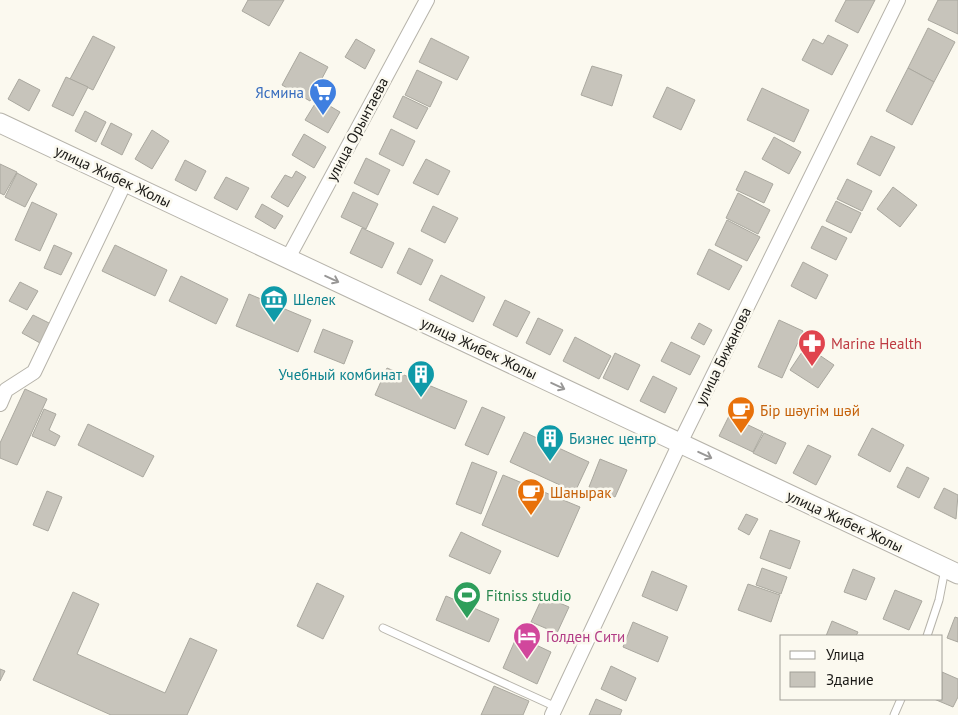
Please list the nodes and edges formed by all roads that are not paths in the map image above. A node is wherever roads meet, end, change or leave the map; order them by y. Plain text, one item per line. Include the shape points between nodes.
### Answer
1 (427, 0) edge
2 (898, 0) edge
3 (0, 124) edge
4 (125, 182) junction
5 (288, 258) junction
6 (0, 404) edge
7 (680, 443) junction
8 (951, 571) edge
9 (383, 628) dead end
10 (927, 635) edge
11 (901, 700) edge
12 (554, 711) edge
13 (894, 715) edge

1 - 5 street, улица Орынтаева
2 - 7 street, улица Бижанова
3 - 4 main road, улица Жибек Жолы
4 - 5 main road, улица Жибек Жолы
4 - 6 street via 34,372 6,390
5 -> 7 main road, улица Жибек Жолы
7 -> 8 main road, улица Жибек Жолы
7 - 12 street, улица Бижанова
8 - 10 lane
9 - 12 lane
11 - 13 lane

